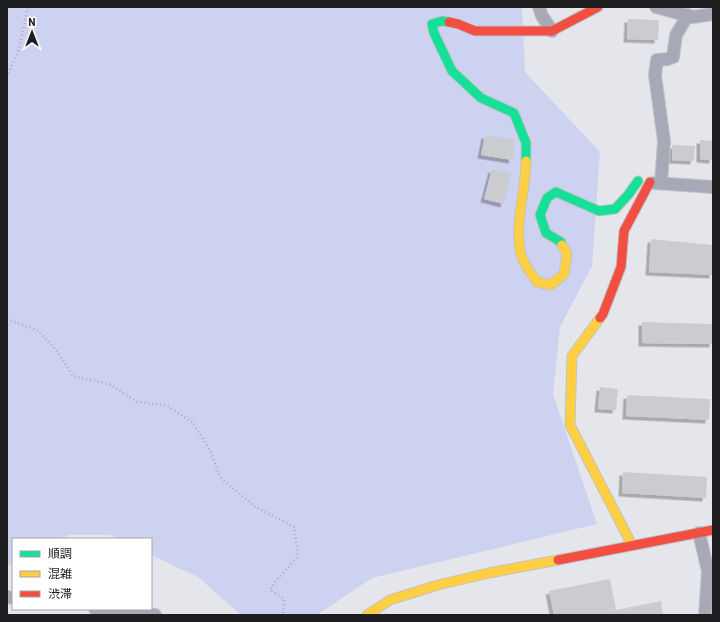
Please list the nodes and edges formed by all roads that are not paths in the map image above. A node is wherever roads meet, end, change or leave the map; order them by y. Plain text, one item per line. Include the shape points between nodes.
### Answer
1 (539, 7) edge
2 (598, 7) edge
3 (656, 7) edge
4 (713, 14) edge
5 (688, 15) junction
6 (552, 32) junction
7 (635, 181) joint
8 (656, 183) junction
9 (713, 187) edge
10 (713, 530) edge
11 (699, 533) junction
12 (632, 546) junction
13 (105, 610) edge
14 (155, 615) edge
15 (367, 615) edge
16 (705, 615) edge

1 - 6 street
2 - 6 street
3 - 5 street
4 - 5 street via 693,17
5 - 8 street via 676,34 673,57 657,60 655,75 664,141
6 - 7 street via 475,31 442,21 432,24 452,71 481,98 514,113 526,143 526,171 519,220 520,250 525,264 537,282 551,285 564,274 567,254 561,242 546,233 540,215 546,198 556,192 599,211 615,209 628,195
7 - 8 street
8 - 9 street
8 - 12 street via 624,231 621,266 603,314 572,356 570,425
10 - 11 street
11 - 12 street
11 - 16 street via 708,571
12 - 15 street via 438,585 390,600
13 - 14 street

